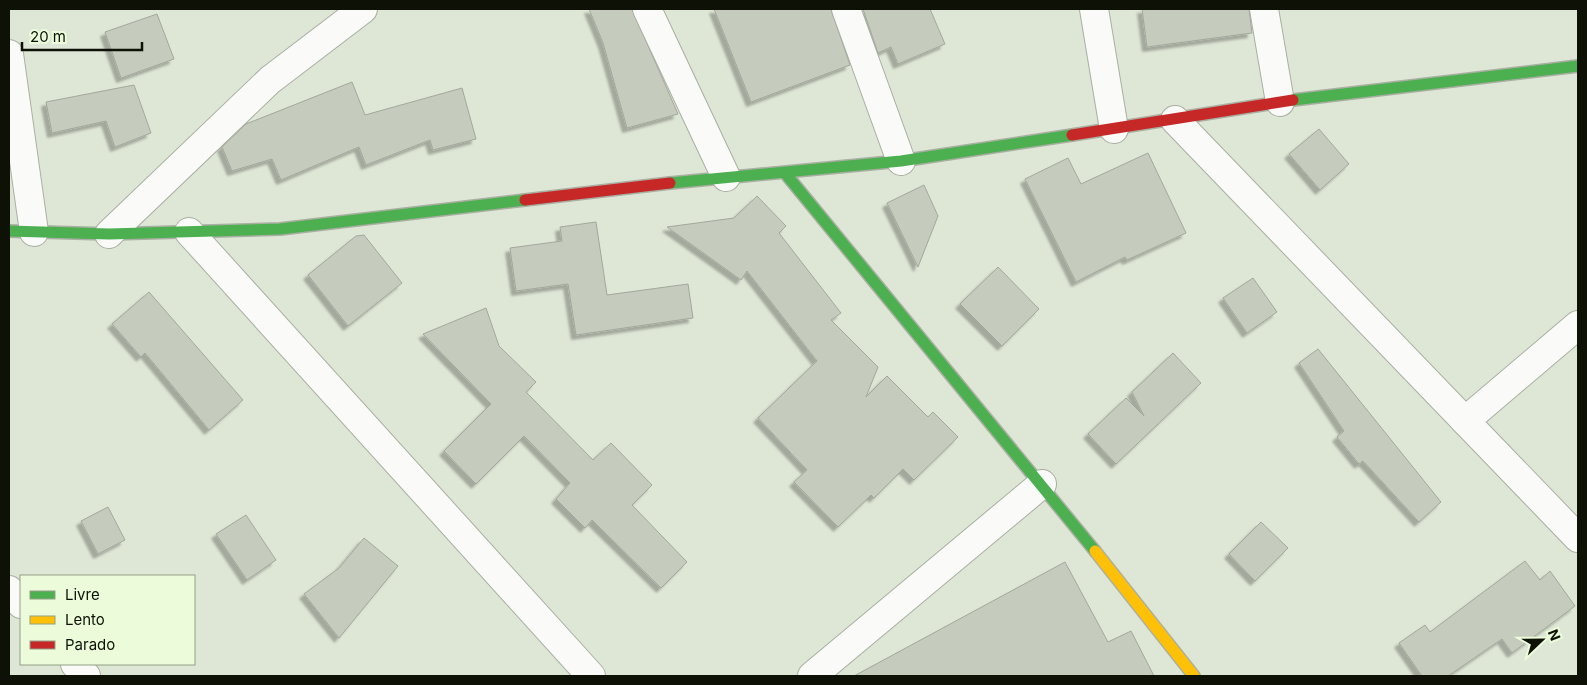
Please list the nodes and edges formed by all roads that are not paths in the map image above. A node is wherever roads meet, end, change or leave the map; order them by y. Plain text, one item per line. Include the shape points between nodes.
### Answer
1 (363, 9) edge
2 (647, 9) edge
3 (846, 9) edge
4 (1094, 9) edge
5 (1264, 9) edge
6 (9, 54) edge
7 (1578, 66) edge
8 (1280, 102) junction
9 (1175, 120) junction
10 (1114, 129) junction
11 (901, 161) junction
12 (785, 173) junction
13 (726, 177) junction
14 (21, 232) edge
15 (189, 232) junction
16 (110, 234) junction
17 (1578, 325) edge
18 (1465, 421) junction
19 (1042, 484) junction
20 (1578, 538) edge
21 (9, 590) edge
22 (20, 603) edge
23 (76, 665) edge
24 (86, 676) edge
25 (591, 676) edge
26 (812, 676) edge
27 (1194, 676) edge

1 - 16 street via 270,80
2 - 13 street
3 - 11 street
4 - 10 street
5 - 8 street
6 - 14 street
7 - 8 street
8 - 9 street
9 - 10 street
9 - 18 street
10 - 11 street
11 - 12 street
12 - 13 street
12 - 19 street
13 - 15 street via 280,229
14 - 16 street
15 - 16 street
15 - 25 street
17 - 18 street
18 - 20 street
19 - 26 street
19 - 27 street
21 - 22 street
23 - 24 street

